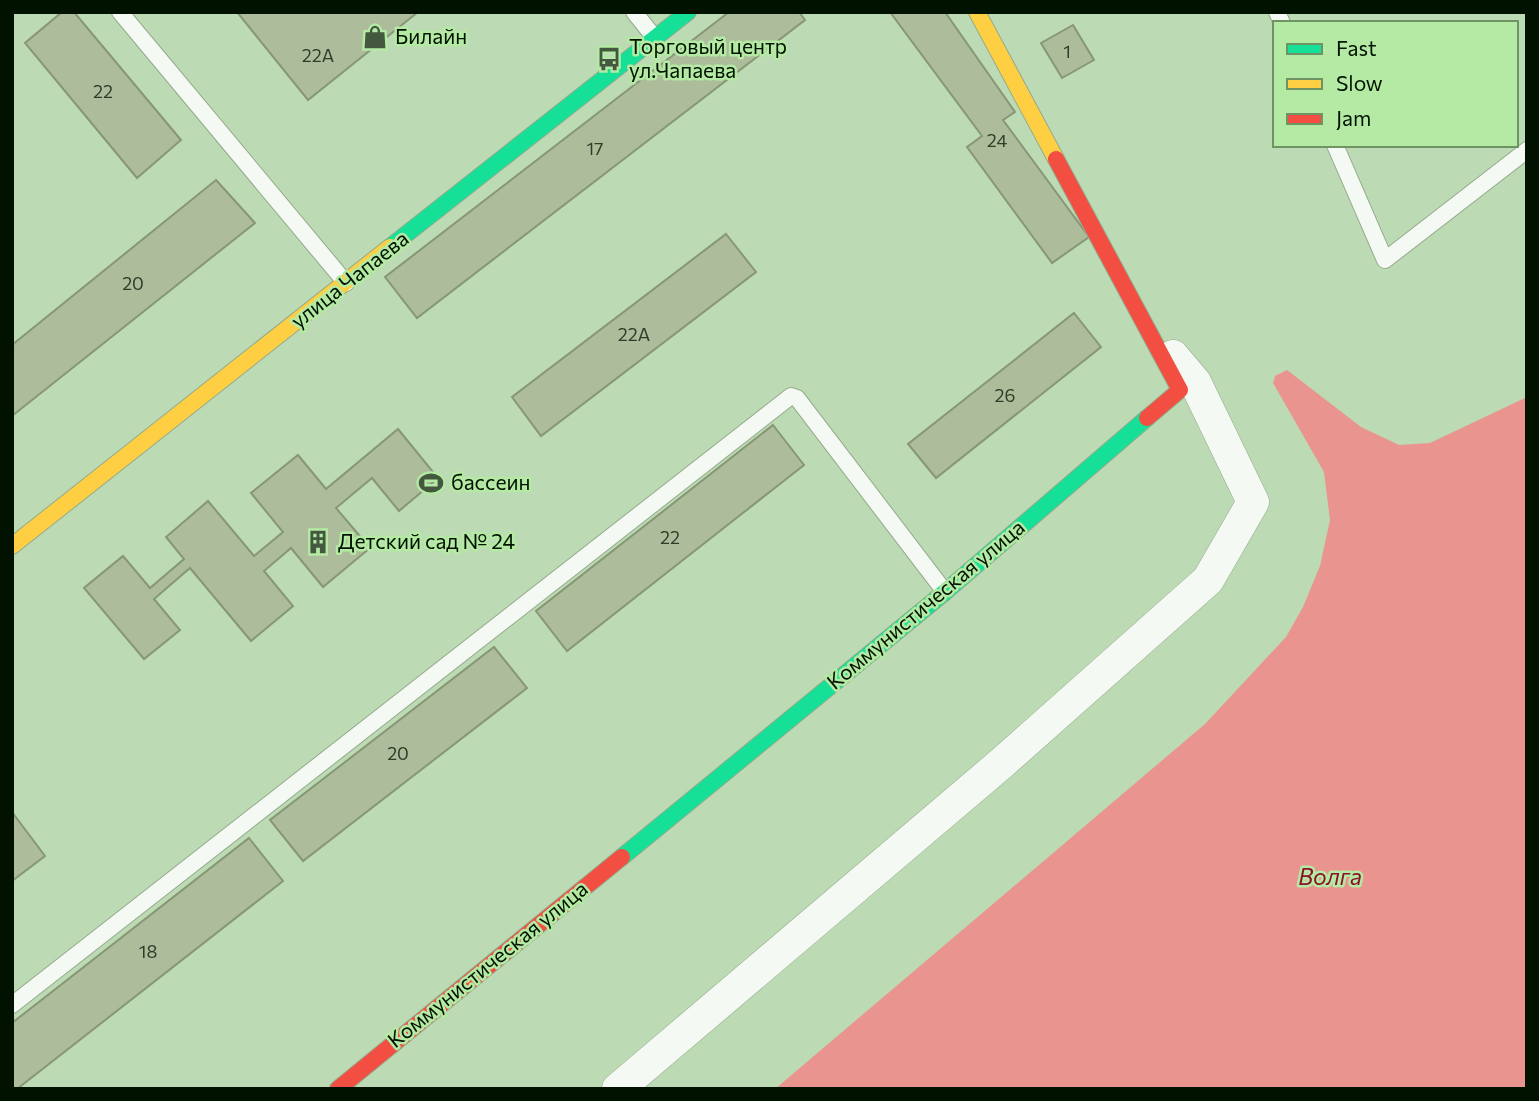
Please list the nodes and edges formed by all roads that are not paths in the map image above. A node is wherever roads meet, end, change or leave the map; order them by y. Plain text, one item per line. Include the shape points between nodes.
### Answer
1 (120, 12) edge
2 (634, 12) edge
3 (688, 12) edge
4 (977, 12) edge
5 (655, 38) junction
6 (1336, 147) edge
7 (1527, 150) edge
8 (346, 283) junction
9 (1144, 324) junction
10 (12, 546) edge
11 (944, 592) junction
12 (12, 1005) edge
13 (338, 1089) edge
14 (618, 1089) edge

1 - 8 lane
2 - 5 lane
3 - 5 street, улица Чапаева
4 - 9 street, Коммунистическая улица
5 - 8 street, улица Чапаева
6 - 7 lane via 1385,260
8 - 10 street, улица Чапаева
9 - 11 street, Коммунистическая улица via 1180,390
9 - 14 street via 1195,382 1253,502 1208,580 1003,762
11 - 12 lane via 797,398 790,396
11 - 13 street, Коммунистическая улица

